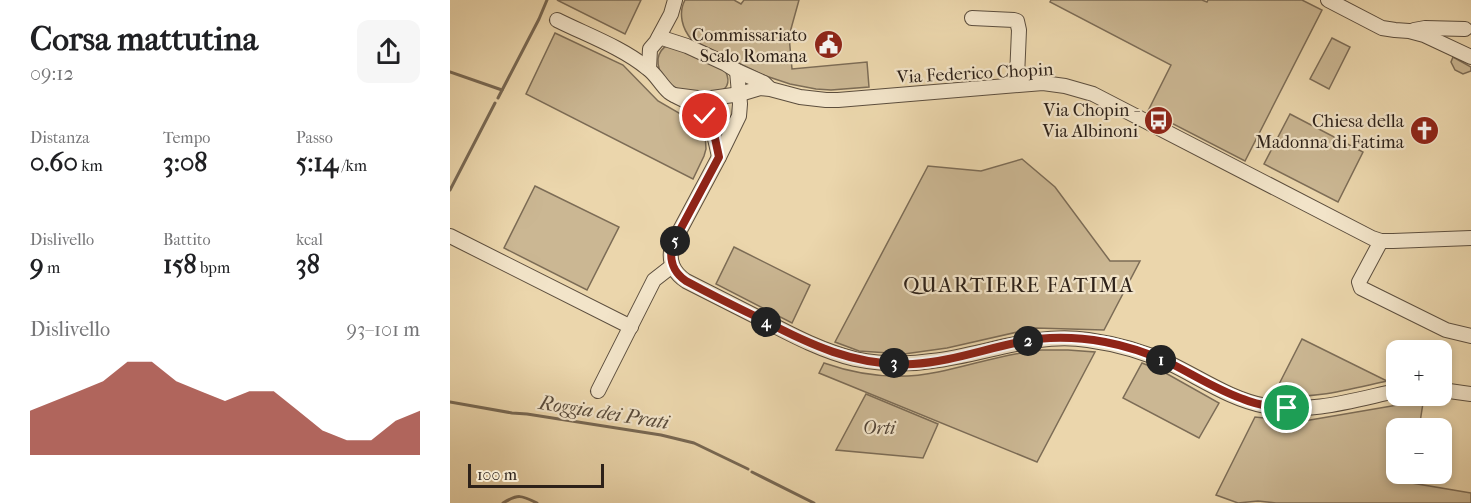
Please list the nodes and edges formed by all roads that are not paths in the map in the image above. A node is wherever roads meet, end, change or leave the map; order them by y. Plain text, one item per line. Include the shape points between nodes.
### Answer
1 (675, 0) edge
2 (1328, 0) edge
3 (671, 14) junction
4 (972, 18) dead end
5 (557, 20) dead end
6 (1469, 27) edge
7 (1409, 31) junction
8 (659, 37) junction
9 (684, 45) junction
10 (650, 49) junction
11 (625, 53) junction
12 (1469, 56) edge
13 (649, 69) junction
14 (1017, 77) dead end
15 (736, 86) junction
16 (770, 90) junction
17 (674, 95) junction
18 (719, 157) junction
19 (450, 236) edge
20 (1471, 238) edge
21 (1382, 241) junction
22 (672, 266) junction
23 (631, 327) junction
24 (1471, 336) edge
25 (598, 391) dead end
26 (1452, 391) edge
27 (1386, 394) edge
28 (1471, 394) edge

1 - 3 street
2 - 7 street via 1382,27
3 - 8 street
3 - 9 street
4 - 14 street, Via Federico Chopin via 1018,22
5 - 11 street
6 - 7 street
6 - 12 street via 1458,40 1459,48
7 - 12 street
8 - 9 street, Via Federico Chopin
8 - 10 street
9 - 15 street, Via Federico Chopin via 726,64
10 - 11 street
10 - 13 street
11 - 13 street
13 - 17 street
15 - 16 street, Via Federico Chopin
15 - 16 street, Via Federico Chopin via 764,84
15 - 17 street via 705,99
15 - 18 street via 739,116
16 - 21 street, Via Federico Chopin via 832,100 1043,83 1065,86 1112,103
17 - 18 street via 697,108 708,120
18 - 22 street via 672,245
19 - 23 street
20 - 21 street, Via Federico Chopin
21 - 24 street via 1359,282 1361,288 1446,330
22 - 23 street via 654,280
22 - 27 street via 686,281 769,324 824,349 858,359 913,364 1044,338 1083,339 1155,357 1224,392 1267,406 1326,406
23 - 25 street
26 - 28 street

